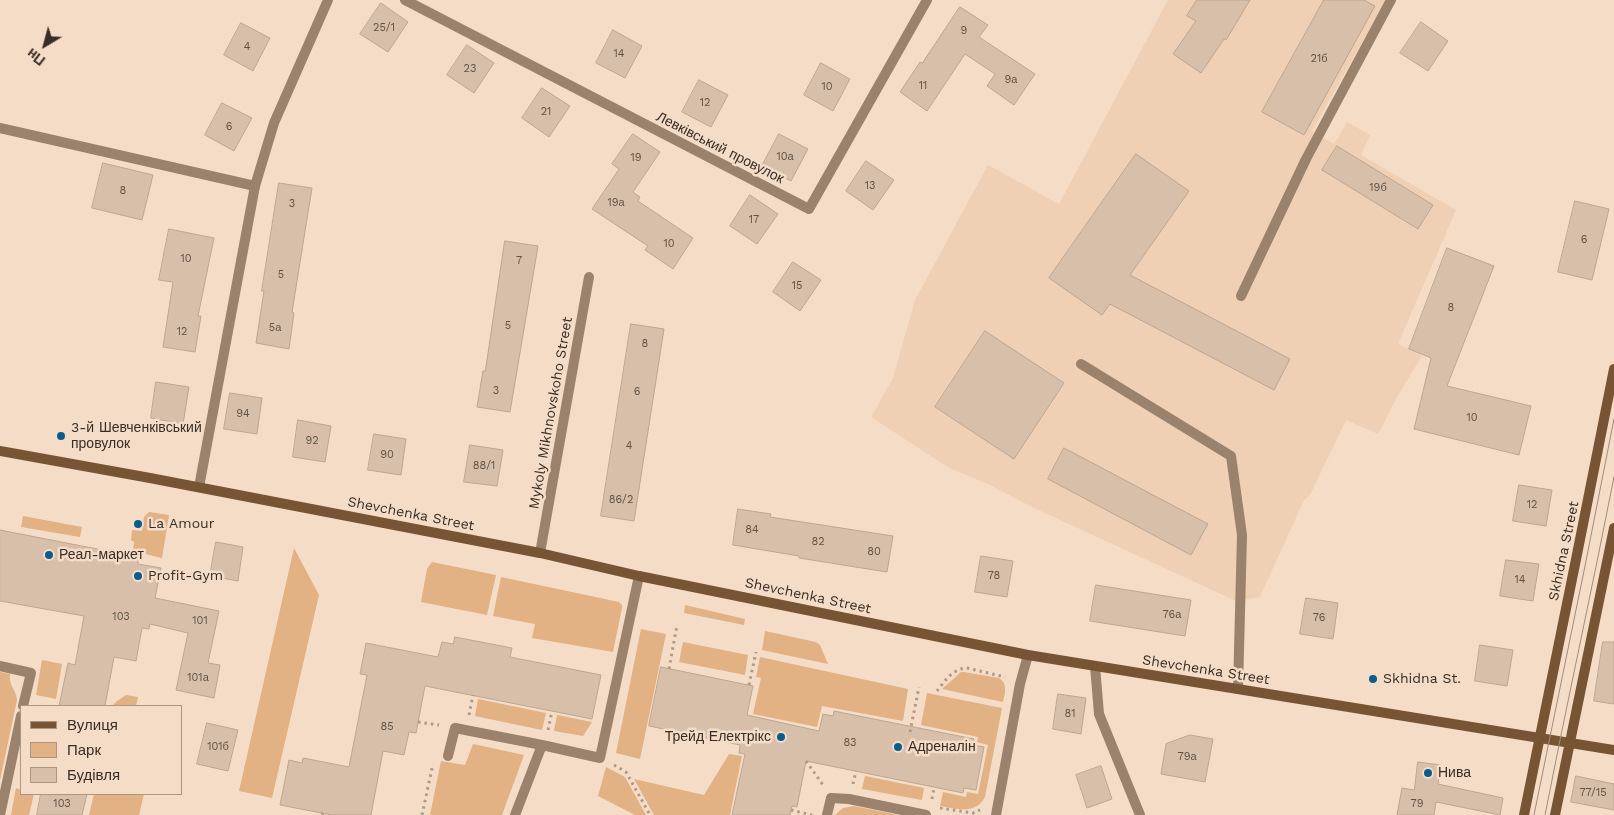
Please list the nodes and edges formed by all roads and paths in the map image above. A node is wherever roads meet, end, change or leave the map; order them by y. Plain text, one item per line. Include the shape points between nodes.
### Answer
1 (328, 0) edge
2 (405, 0) edge
3 (927, 0) edge
4 (1392, 0) edge
5 (0, 128) edge
6 (254, 186) junction
7 (589, 277) dead end
8 (1241, 296) dead end
9 (1082, 364) dead end
10 (1614, 369) edge
11 (0, 451) edge
12 (199, 487) junction
13 (1614, 528) edge
14 (540, 553) junction
15 (639, 576) junction
16 (677, 625) dead end
17 (756, 652) dead end
18 (1028, 655) junction
19 (0, 666) edge
20 (1094, 666) junction
21 (669, 669) dead end
22 (1008, 682) dead end
23 (749, 685) dead end
24 (919, 687) dead end
25 (1238, 689) junction
26 (937, 691) dead end
27 (23, 705) edge
28 (20, 721) edge
29 (910, 732) dead end
30 (1540, 738) junction
31 (1569, 742) junction
32 (542, 745) junction
33 (1614, 750) edge
34 (448, 756) joint
35 (600, 758) junction
36 (806, 762) dead end
37 (823, 785) junction
38 (832, 786) dead end
39 (821, 792) dead end
40 (832, 798) junction
41 (985, 806) dead end
42 (936, 807) dead end
43 (791, 810) dead end
44 (0, 815) edge
45 (422, 815) edge
46 (515, 815) edge
47 (650, 815) edge
48 (813, 815) edge
49 (827, 815) edge
50 (926, 815) edge
51 (996, 815) edge
52 (1140, 815) edge
53 (1524, 815) edge
54 (1555, 815) edge

1 - 6 street via 274,123
2 - 3 street, Левківський провулок via 809,209
4 - 8 street via 1306,159
5 - 6 street
6 - 12 street
7 - 14 street, Mykoly Mikhnovskoho Street
9 - 25 street via 1231,456 1242,535
10 - 30 street, Skhidna Street
11 - 12 street, Shevchenka Street
12 - 14 street, Shevchenka Street
13 - 31 street
14 - 15 street, Shevchenka Street
15 - 18 street, Shevchenka Street
15 - 35 street
16 - 21 path
17 - 23 path
18 - 20 street, Shevchenka Street
18 - 51 street
19 - 27 street via 30,673
20 - 25 street, Shevchenka Street
20 - 52 street via 1099,714
22 - 26 path via 1003,676 962,668 950,675
24 - 29 path
25 - 30 street, Shevchenka Street
28 - 44 street
30 - 31 street, Shevchenka Street
30 - 53 street, Skhidna Street
31 - 33 street, Shevchenka Street
31 - 54 street
32 - 34 street via 455,728
32 - 35 street
32 - 46 street
34 - 45 path via 435,754
35 - 47 path via 626,772
36 - 37 path
37 - 38 path
37 - 39 path
37 - 40 path
40 - 49 street
40 - 50 street
41 - 42 path via 973,813
43 - 48 path

